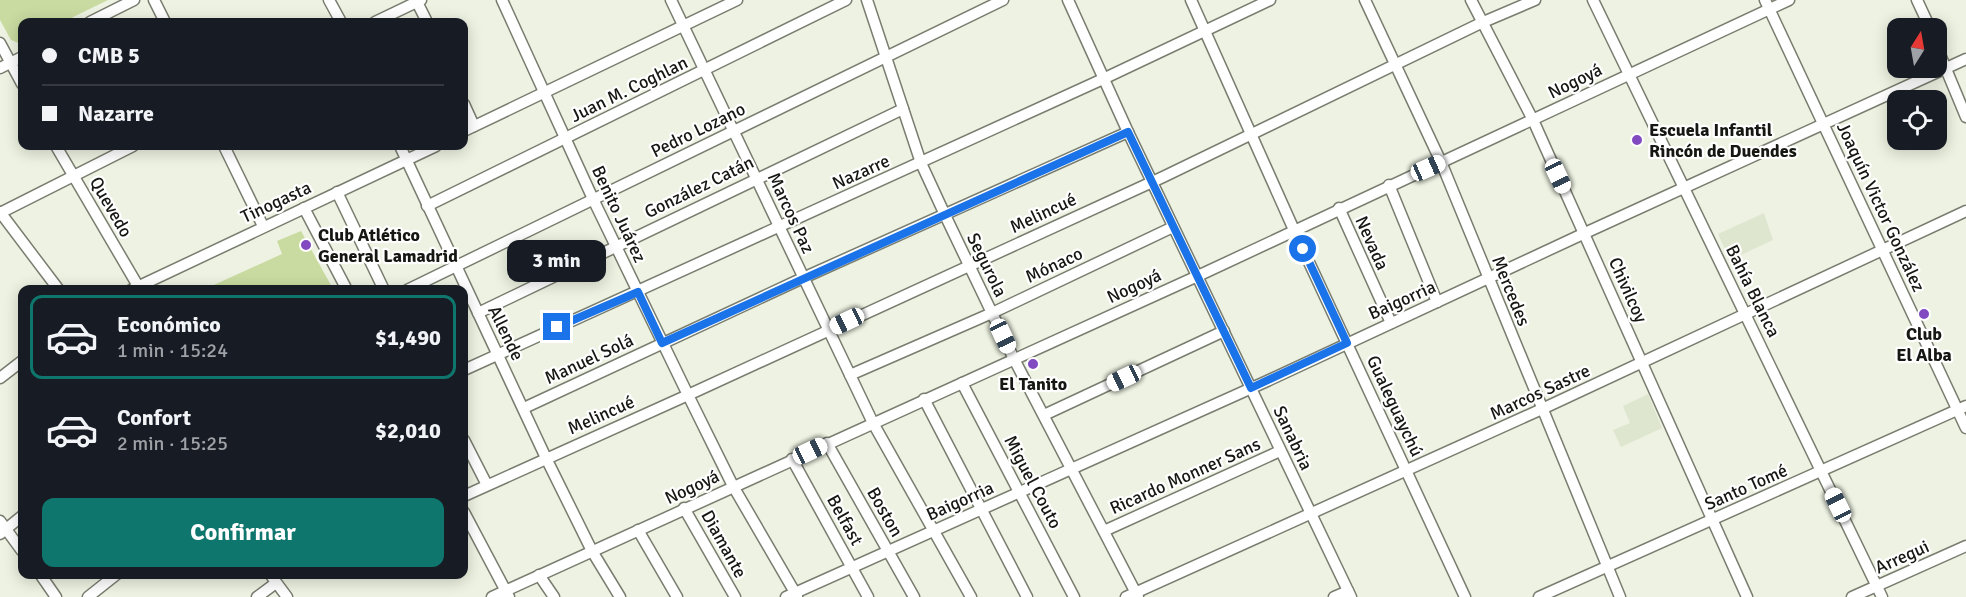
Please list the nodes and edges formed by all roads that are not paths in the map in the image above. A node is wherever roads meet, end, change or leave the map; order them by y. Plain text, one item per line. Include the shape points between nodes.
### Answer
1 (134, 0) edge
2 (154, 0) edge
3 (329, 0) edge
4 (502, 0) edge
5 (671, 0) edge
6 (737, 0) edge
7 (846, 0) edge
8 (867, 0) edge
9 (1003, 0) edge
10 (1068, 0) edge
11 (1191, 0) edge
12 (1270, 0) edge
13 (1365, 0) edge
14 (1471, 0) edge
15 (1534, 0) edge
16 (1593, 0) edge
17 (1789, 0) edge
18 (1917, 0) edge
19 (419, 1) edge
20 (1767, 4) edge
21 (98, 18) edge
22 (163, 18) edge
23 (339, 18) edge
24 (383, 18) edge
25 (425, 18) edge
26 (1925, 18) edge
27 (1481, 23) junction
28 (683, 26) junction
29 (1206, 32) junction
30 (0, 43) edge
31 (886, 56) junction
32 (18, 59) edge
33 (1966, 59) edge
34 (11, 62) junction
35 (1396, 65) junction
36 (0, 68) edge
37 (1947, 68) joint
38 (705, 70) junction
39 (1629, 73) junction
40 (18, 76) edge
41 (1925, 78) edge
42 (1103, 79) junction
43 (545, 92) junction
44 (903, 109) junction
45 (1966, 117) edge
46 (1533, 120) junction
47 (1824, 124) junction
48 (469, 129) edge
49 (734, 131) junction
50 (1128, 132) junction
51 (1251, 135) junction
52 (567, 138) junction
53 (58, 150) edge
54 (125, 150) edge
55 (226, 150) edge
56 (402, 150) edge
57 (427, 150) edge
58 (406, 160) junction
59 (1441, 162) junction
60 (921, 163) junction
61 (73, 175) junction
62 (756, 178) junction
63 (1151, 182) junction
64 (1389, 185) junction
65 (1684, 187) junction
66 (337, 192) junction
67 (593, 199) junction
68 (427, 206) junction
69 (304, 208) junction
70 (1339, 208) junction
71 (1966, 211) edge
72 (0, 212) edge
73 (945, 215) junction
74 (263, 226) junction
75 (779, 227) junction
76 (1173, 227) junction
77 (1294, 230) junction
78 (1585, 233) junction
79 (616, 245) junction
80 (1884, 250) junction
81 (455, 265) junction
82 (969, 265) junction
83 (1197, 275) junction
84 (803, 278) junction
85 (1488, 279) junction
86 (55, 285) edge
87 (132, 285) edge
88 (140, 285) edge
89 (343, 285) edge
90 (382, 285) edge
91 (417, 285) edge
92 (465, 285) edge
93 (468, 292) edge
94 (638, 292) junction
95 (1437, 302) junction
96 (478, 313) junction
97 (992, 313) junction
98 (1746, 314) junction
99 (1391, 323) junction
100 (828, 330) junction
101 (1224, 331) junction
102 (662, 343) junction
103 (1347, 343) junction
104 (497, 354) junction
105 (1014, 359) junction
106 (1642, 362) junction
107 (18, 363) edge
108 (468, 368) edge
109 (850, 375) junction
110 (0, 378) edge
111 (962, 383) junction
112 (1251, 388) junction
113 (688, 395) junction
114 (924, 399) junction
115 (524, 408) junction
116 (1962, 408) edge
117 (1542, 409) junction
118 (1044, 415) junction
119 (873, 423) junction
120 (1966, 428) edge
121 (827, 443) junction
122 (468, 448) edge
123 (1280, 451) junction
124 (546, 458) junction
125 (792, 459) junction
126 (1072, 469) junction
127 (1407, 471) junction
128 (1822, 471) junction
129 (486, 485) junction
130 (733, 486) junction
131 (1020, 492) junction
132 (468, 493) edge
133 (684, 508) junction
134 (982, 509) junction
135 (1311, 515) junction
136 (18, 518) edge
137 (1713, 519) junction
138 (468, 520) edge
139 (2, 528) edge
140 (638, 530) junction
141 (933, 531) junction
142 (1104, 531) junction
143 (18, 546) edge
144 (1966, 546) edge
145 (592, 551) junction
146 (888, 551) junction
147 (1607, 566) junction
148 (852, 567) junction
149 (539, 575) junction
150 (43, 579) edge
151 (111, 579) edge
152 (273, 579) edge
153 (1876, 586) junction
154 (507, 594) edge
155 (1349, 594) edge
156 (793, 596) edge
157 (1133, 596) edge
158 (56, 597) edge
159 (88, 597) edge
160 (257, 597) edge
161 (287, 597) edge
162 (492, 597) edge
163 (554, 597) edge
164 (620, 597) edge
165 (677, 597) edge
166 (735, 597) edge
167 (868, 597) edge
168 (914, 597) edge
169 (971, 597) edge
170 (1027, 597) edge
171 (1074, 597) edge
172 (1334, 597) edge
173 (1465, 597) edge
174 (1539, 597) edge
175 (1620, 597) edge
176 (1747, 597) edge
177 (1852, 597) edge
178 (1882, 597) edge

1 - 21 street
2 - 22 street
3 - 23 street
4 - 43 street, Benito Juárez
5 - 28 street, Marcos Paz
6 - 28 street
7 - 38 street, Juan M. Coghlan
8 - 31 street, Segurola
9 - 31 street, Pedro Lozano
10 - 42 street, Sanabria
11 - 29 street, Gualeguaychú
12 - 29 street, Nazarre
13 - 35 street, Mercedes
14 - 27 street, Chivilcoy
15 - 27 street, Melincué
16 - 39 street, Bahía Blanca
17 - 20 street, Nogoyá
18 - 26 street
19 - 24 street
19 - 25 street
20 - 39 street, Nogoyá
20 - 47 street, Joaquín Victor González
27 - 35 street, Melincué
27 - 46 street, Chivilcoy
28 - 38 street, Marcos Paz
28 - 43 street
29 - 42 street, Nazarre
29 - 51 street, Gualeguaychú
30 - 34 street
31 - 44 street, Segurola
31 - 49 street, Pedro Lozano
32 - 34 street
33 - 37 street, Baigorria
34 - 36 street
34 - 40 street
35 - 51 street, Melincué
35 - 59 street, Mercedes
37 - 45 street
38 - 49 street, Marcos Paz
38 - 52 street, Juan M. Coghlan
39 - 46 street, Nogoyá
39 - 65 street, Bahía Blanca
41 - 47 street, Baigorria
42 - 50 street, Sanabria
42 - 60 street, Nazarre
43 - 48 street
43 - 52 street, Benito Juárez
44 - 60 street, Segurola
44 - 62 street, González Catán
46 - 59 street, Nogoyá
46 - 78 street, Chivilcoy
47 - 65 street, Baigorria
47 - 80 street, Joaquín Victor González
49 - 62 street, Marcos Paz
49 - 67 street, Pedro Lozano
50 - 63 street, Sanabria
50 - 73 street, Manuel Solá
51 - 63 street, Melincué
51 - 77 street, Gualeguaychú
52 - 67 street, Benito Juárez
52 - 68 street, Juan M. Coghlan
53 - 61 street, Quevedo
54 - 61 street
55 - 74 street
56 - 58 street, Allende
57 - 58 street, Tinogasta
58 - 66 street, Tinogasta
58 - 68 street, Allende
59 - 64 street, Nogoyá
59 - 85 street, Mercedes
60 - 73 street, Segurola
60 - 75 street, Nazarre
61 - 72 street
61 - 87 street, Quevedo
62 - 75 street, Marcos Paz
62 - 79 street, González Catán
63 - 76 street, Sanabria
63 - 82 street, Melincué
64 - 70 street, Nogoyá
64 - 95 street
65 - 78 street, Baigorria
65 - 98 street, Bahía Blanca
66 - 69 street, Tinogasta
66 - 90 street
67 - 79 street, Benito Juárez
67 - 81 street, Pedro Lozano
68 - 81 street, Allende
69 - 74 street, Tinogasta
69 - 89 street
70 - 77 street, Nogoyá
70 - 99 street, Nevada
71 - 80 street, Marcos Sastre
72 - 86 street
73 - 82 street, Segurola
73 - 84 street, Manuel Solá
74 - 88 street, Tinogasta
75 - 84 street, Marcos Paz
75 - 94 street, Nazarre
76 - 83 street, Sanabria
76 - 97 street, Mónaco
77 - 83 street, Nogoyá
77 - 103 street, Gualeguaychú
78 - 85 street, Baigorria
78 - 106 street, Chivilcoy
79 - 94 street, Benito Juárez
79 - 96 street, González Catán
80 - 98 street, Marcos Sastre
80 - 116 street, Joaquín Victor González
81 - 91 street, Pedro Lozano
81 - 92 street, Allende
82 - 97 street, Segurola
82 - 100 street, Melincué
83 - 101 street, Sanabria
83 - 105 street, Nogoyá
84 - 100 street, Marcos Paz
84 - 102 street, Manuel Solá
85 - 95 street, Baigorria
85 - 117 street, Mercedes
93 - 96 street, Allende
94 - 102 street, Benito Juárez
94 - 104 street, Nazarre
95 - 99 street, Baigorria
96 - 104 street, Allende
97 - 105 street, Segurola
97 - 109 street, Mónaco
98 - 106 street, Marcos Sastre
98 - 128 street, Bahía Blanca
99 - 103 street, Baigorria
100 - 109 street, Marcos Paz
100 - 113 street, Melincué
101 - 112 street, Sanabria
101 - 118 street
102 - 113 street, Benito Juárez
102 - 115 street, Manuel Solá
103 - 112 street, Baigorria
103 - 127 street, Gualeguaychú
104 - 108 street, Nazarre
104 - 115 street, Allende
105 - 111 street, Nogoyá
105 - 118 street, Segurola
106 - 117 street, Marcos Sastre
106 - 137 street, Chivilcoy
107 - 110 street
109 - 119 street, Marcos Paz
111 - 114 street, Nogoyá
111 - 131 street, Miguel Couto
112 - 123 street, Sanabria
112 - 126 street, Baigorria
113 - 124 street, Melincué
113 - 130 street, Benito Juárez
114 - 119 street, Nogoyá
114 - 134 street
115 - 124 street, Allende
116 - 120 street, Joaquín Victor González
116 - 128 street, Santo Tomé
117 - 127 street, Marcos Sastre
117 - 147 street, Mercedes
118 - 126 street, Segurola
119 - 121 street, Nogoyá
119 - 141 street, Marcos Paz
121 - 125 street, Nogoyá
121 - 146 street, Boston
122 - 129 street
123 - 135 street, Sanabria
123 - 142 street, Ricardo Monner Sans
124 - 129 street, Melincué
124 - 145 street, Allende
125 - 130 street, Nogoyá
125 - 148 street, Belfast
126 - 131 street, Baigorria
126 - 142 street, Segurola
127 - 135 street, Marcos Sastre
127 - 173 street, Gualeguaychú
128 - 137 street, Santo Tomé
128 - 153 street, Bahía Blanca
129 - 132 street, Melincué
130 - 133 street, Nogoyá
130 - 156 street, Benito Juárez
131 - 134 street, Baigorria
131 - 171 street, Miguel Couto
133 - 140 street, Nogoyá
133 - 166 street, Diamante
134 - 141 street, Baigorria
134 - 170 street
135 - 155 street, Sanabria
135 - 157 street, Marcos Sastre
136 - 139 street
137 - 147 street, Santo Tomé
137 - 176 street, Chivilcoy
138 - 154 street
139 - 143 street
140 - 145 street, Nogoyá
140 - 165 street
141 - 146 street, Baigorria
141 - 169 street, Marcos Paz
142 - 157 street, Segurola
144 - 153 street, Arregui
145 - 149 street, Nogoyá
145 - 164 street, Allende
146 - 148 street, Baigorria
146 - 168 street, Boston
147 - 174 street, Santo Tomé
147 - 175 street, Mercedes
148 - 156 street, Baigorria
148 - 167 street, Belfast
149 - 154 street, Nogoyá
149 - 163 street
150 - 158 street
151 - 159 street
152 - 160 street
152 - 161 street
153 - 177 street, Arregui
153 - 178 street, Bahía Blanca
154 - 162 street, Nogoyá
155 - 172 street

